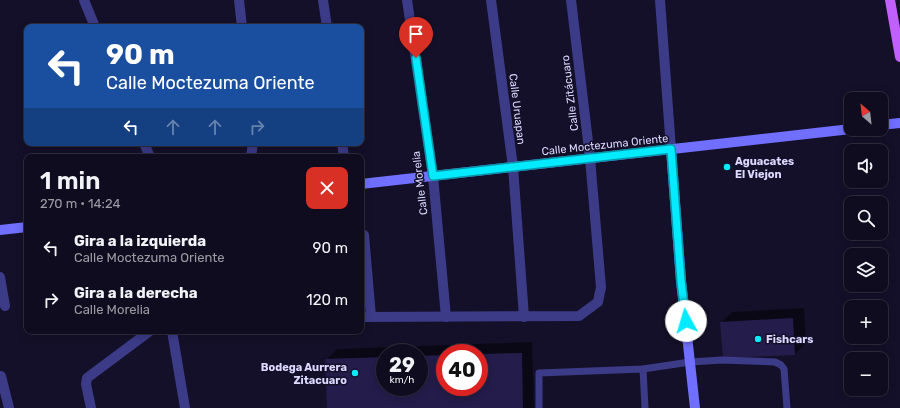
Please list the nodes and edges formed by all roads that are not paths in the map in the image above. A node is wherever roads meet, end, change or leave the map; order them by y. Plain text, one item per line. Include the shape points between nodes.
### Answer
1 (84, 0) edge
2 (239, 0) edge
3 (323, 0) edge
4 (407, 0) edge
5 (491, 0) edge
6 (571, 0) edge
7 (660, 0) edge
8 (890, 0) edge
9 (94, 24) edge
10 (242, 24) edge
11 (327, 24) edge
12 (900, 57) edge
13 (900, 123) edge
14 (888, 124) edge
15 (844, 130) edge
16 (671, 149) junction
17 (590, 158) junction
18 (513, 167) junction
19 (433, 176) junction
20 (364, 184) edge
21 (24, 227) edge
22 (0, 230) edge
23 (364, 235) dead end
24 (0, 278) edge
25 (5, 306) dead end
26 (366, 317) edge
27 (446, 317) junction
28 (524, 317) junction
29 (146, 334) edge
30 (173, 334) edge
31 (690, 362) junction
32 (643, 369) junction
33 (1, 376) dead end
34 (9, 408) edge
35 (91, 408) edge
36 (185, 408) edge
37 (539, 408) edge
38 (645, 408) edge
39 (696, 408) edge
40 (787, 408) edge

1 - 9 street
2 - 10 street
3 - 11 street
4 - 19 street, Calle Morelia
5 - 18 street, Calle Uruapan
6 - 17 street, Calle Zitácuaro
7 - 16 street
8 - 12 main road
13 - 14 street
15 - 16 street, Calle Moctezuma Oriente
16 - 17 street, Calle Moctezuma Oriente
16 - 31 street
17 - 18 street, Calle Moctezuma Oriente
17 - 28 street, Calle Zitácuaro via 601,287 598,302 579,316
18 - 19 street, Calle Moctezuma Oriente
18 - 28 street, Calle Uruapan
19 - 20 street, Calle Moctezuma Oriente
19 - 27 street, Calle Morelia
21 - 22 street
23 - 26 street
24 - 25 street
26 - 27 street
27 - 28 street
29 - 35 street via 87,378
30 - 36 street
31 - 32 lane
31 - 39 street
31 - 40 lane via 775,362 784,369
32 - 37 lane via 539,373
32 - 38 lane
33 - 34 street

